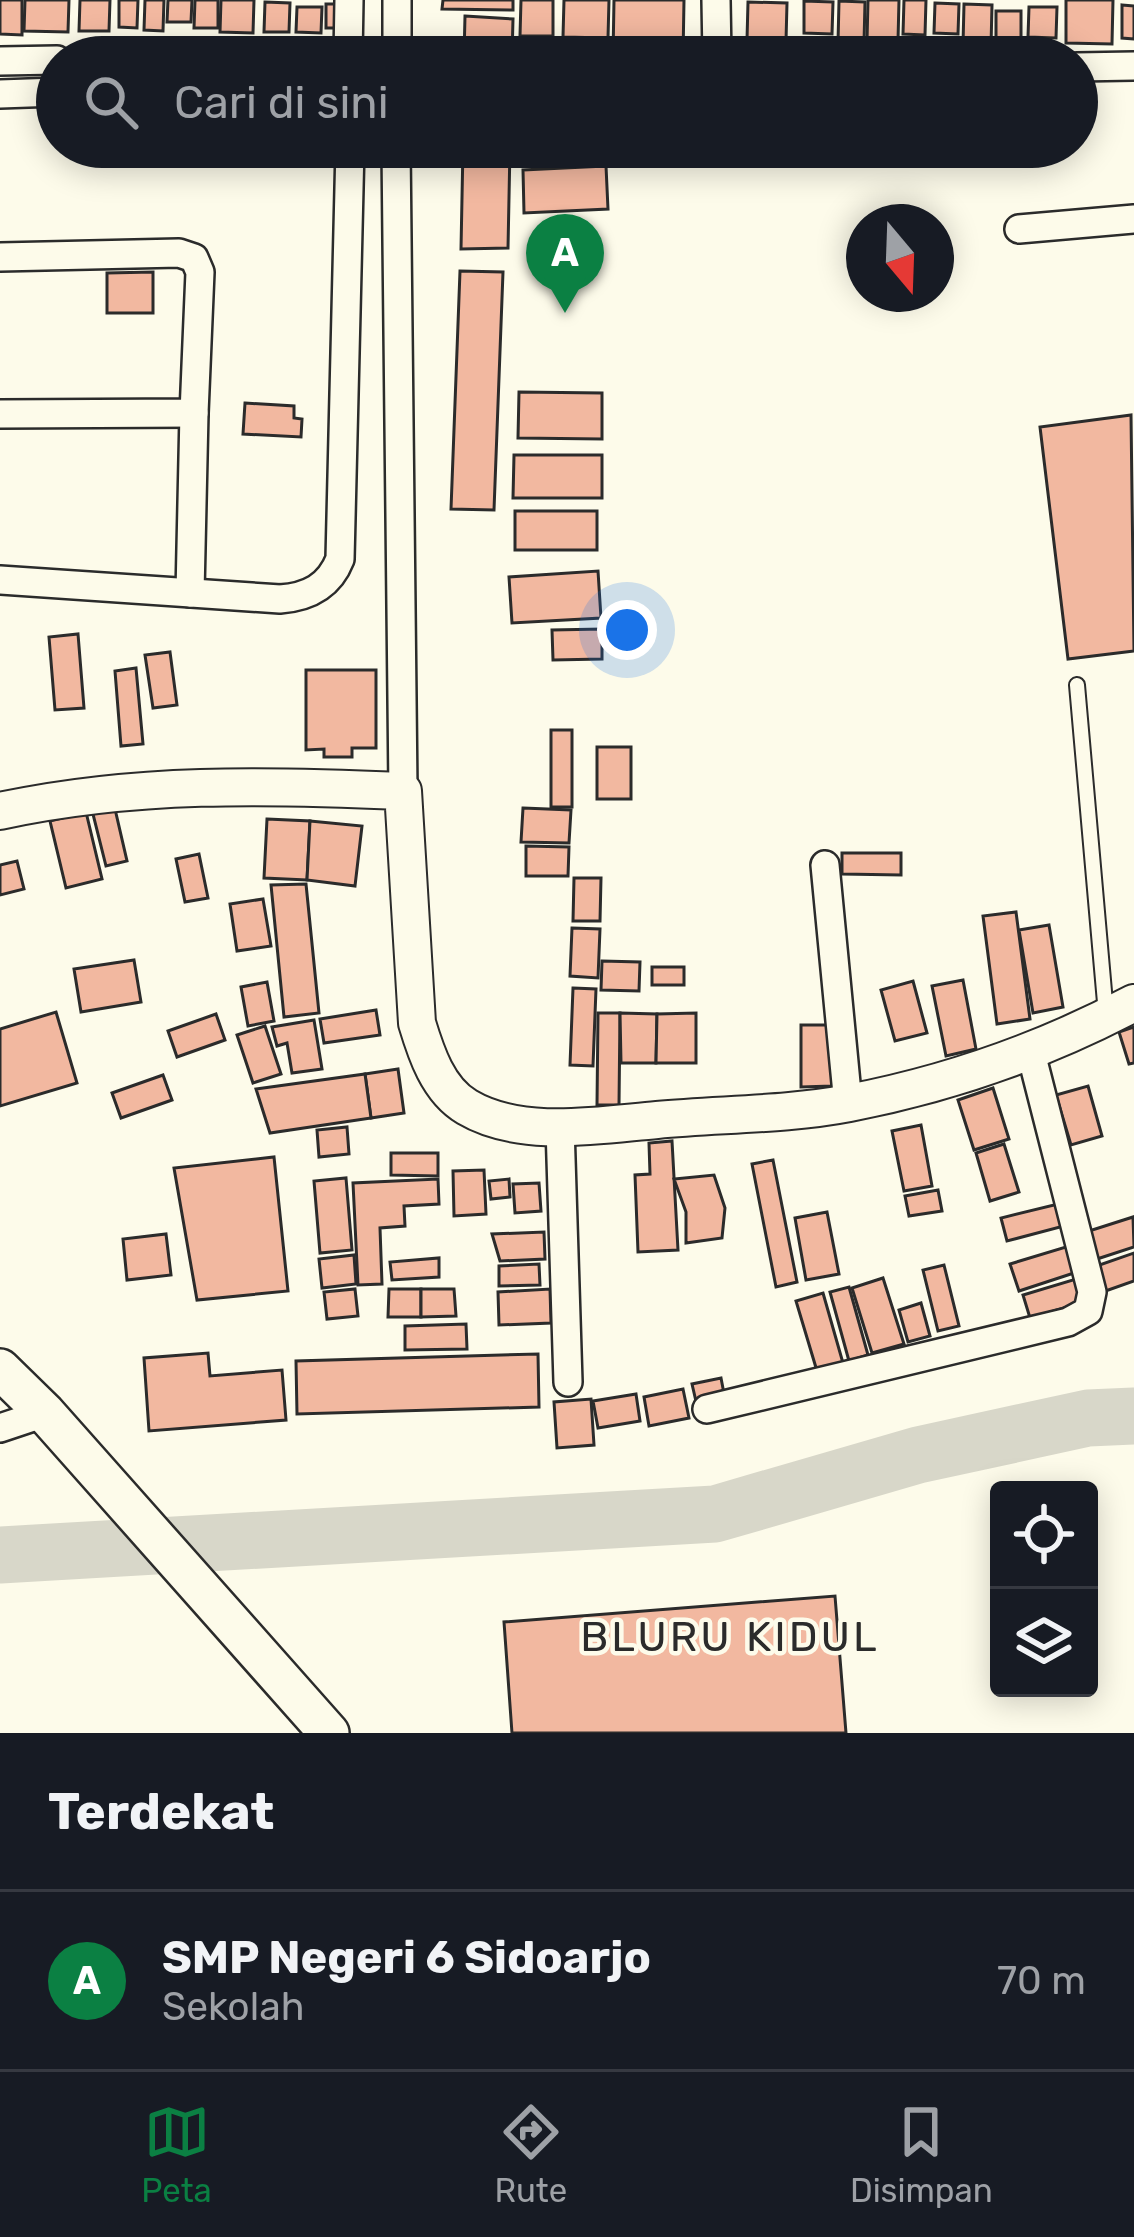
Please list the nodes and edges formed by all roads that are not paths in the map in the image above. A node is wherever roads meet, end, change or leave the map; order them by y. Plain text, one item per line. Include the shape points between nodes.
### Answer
1 (349, 0) edge
2 (397, 0) edge
3 (716, 0) edge
4 (348, 36) edge
5 (397, 36) edge
6 (717, 36) edge
7 (36, 60) edge
8 (0, 61) edge
9 (1098, 67) edge
10 (1134, 67) edge
11 (36, 93) edge
12 (0, 94) edge
13 (349, 168) edge
14 (396, 168) edge
15 (1134, 219) edge
16 (1019, 229) dead end
17 (0, 256) edge
18 (194, 413) junction
19 (0, 414) edge
20 (0, 580) edge
21 (190, 592) junction
22 (1077, 685) dead end
23 (403, 791) junction
24 (0, 812) edge
25 (825, 865) dead end
26 (1120, 1010) edge
27 (1031, 1053) junction
28 (848, 1104) junction
29 (560, 1127) junction
30 (0, 1369) edge
31 (568, 1382) dead end
32 (707, 1408) dead end
33 (56, 1426) junction
34 (0, 1428) edge
35 (329, 1733) edge

1 - 4 street
2 - 5 street
3 - 6 street
7 - 8 street
9 - 10 street
11 - 12 street
13 - 21 street via 339,564 316,590 295,598
14 - 23 street
15 - 16 street
17 - 18 street via 194,259
18 - 19 street
18 - 21 street
20 - 21 street
22 - 26 lane
23 - 24 street via 136,789
23 - 29 street via 417,1023 426,1053 448,1091 472,1110
25 - 28 street
26 - 27 street
27 - 28 street
27 - 32 street via 1092,1292 1088,1311
28 - 29 street
29 - 31 street
30 - 33 main road
33 - 34 street
33 - 35 main road

